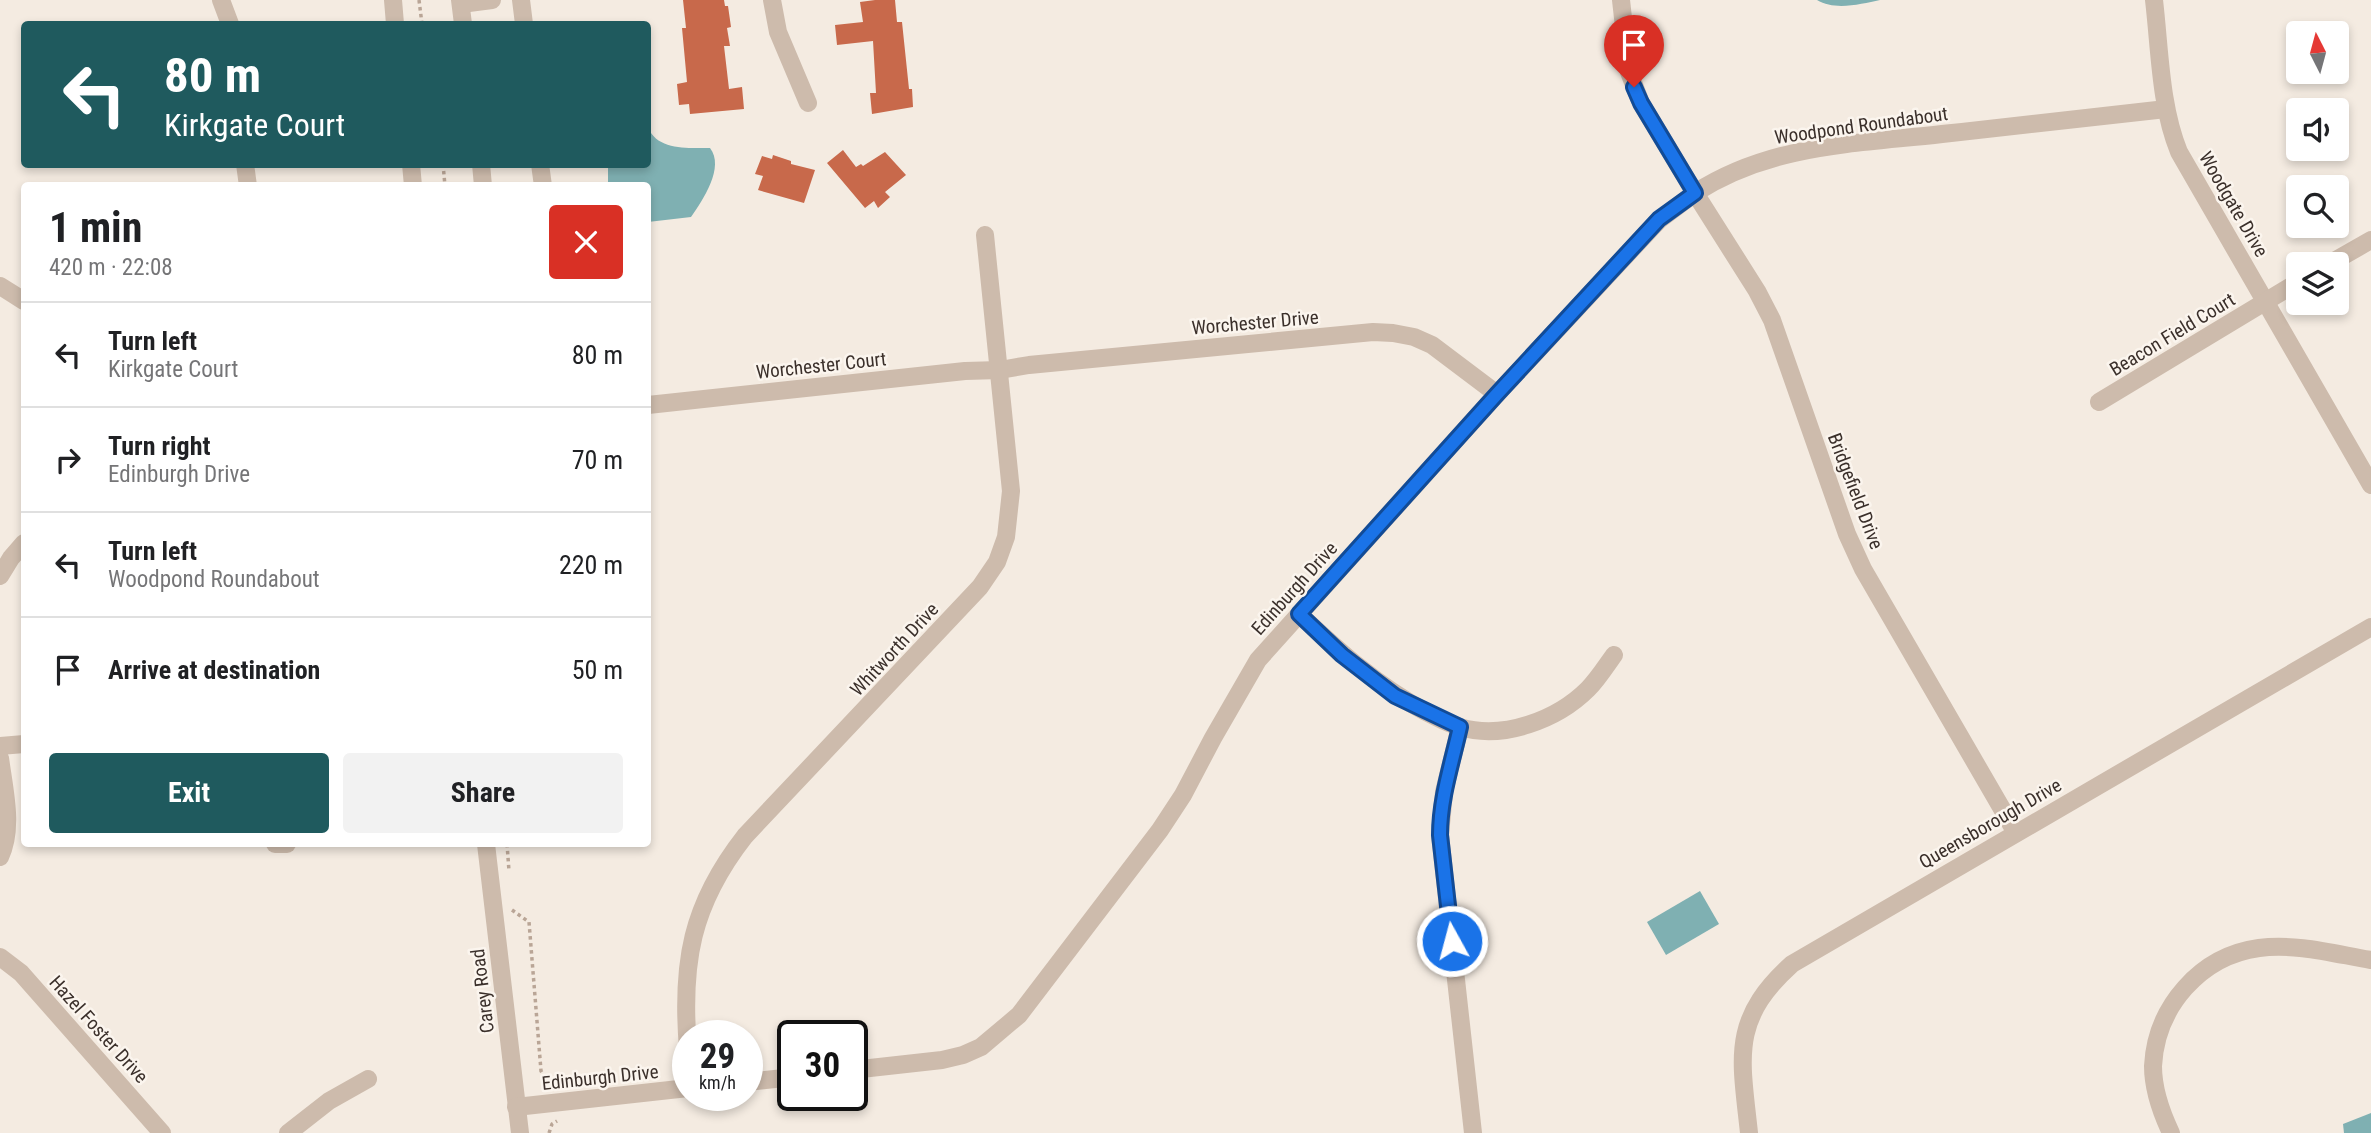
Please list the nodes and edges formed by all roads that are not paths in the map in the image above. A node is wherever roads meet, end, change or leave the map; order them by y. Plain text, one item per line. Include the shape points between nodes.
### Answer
1 (221, 0) edge
2 (393, 0) edge
3 (492, 0) edge
4 (521, 0) edge
5 (772, 0) edge
6 (1621, 0) edge
7 (2154, 0) edge
8 (460, 2) edge
9 (229, 21) edge
10 (396, 21) edge
11 (463, 21) edge
12 (524, 21) edge
13 (807, 103) dead end
14 (2166, 109) junction
15 (1695, 193) junction
16 (985, 235) dead end
17 (2371, 240) edge
18 (2349, 253) edge
19 (0, 286) edge
20 (2286, 290) edge
21 (21, 299) edge
22 (2267, 303) junction
23 (1000, 370) junction
24 (1497, 394) junction
25 (2099, 402) dead end
26 (651, 405) edge
27 (2371, 485) edge
28 (21, 546) edge
29 (0, 576) edge
30 (1299, 614) junction
31 (2371, 627) edge
32 (1614, 655) dead end
33 (1460, 727) junction
34 (21, 744) edge
35 (0, 746) edge
36 (0, 758) edge
37 (2016, 833) junction
38 (486, 847) edge
39 (0, 857) edge
40 (0, 957) edge
41 (2371, 960) edge
42 (687, 1020) edge
43 (868, 1068) edge
44 (368, 1079) dead end
45 (672, 1090) edge
46 (516, 1107) junction
47 (162, 1133) edge
48 (288, 1133) edge
49 (520, 1133) edge
50 (1473, 1133) edge
51 (1749, 1133) edge
52 (2171, 1133) edge

1 - 9 street
2 - 10 street
3 - 8 street
4 - 12 street
5 - 13 street via 778,32
6 - 15 street via 1629,72 1641,103
7 - 14 street, Woodgate Drive
8 - 11 street
14 - 15 street, Woodpond Roundabout via 1805,150 1744,167
14 - 22 street, Woodgate Drive via 2179,152
15 - 24 street, Edinburgh Drive via 1659,219
15 - 37 street, Bridgefield Drive via 1772,320 1863,569
16 - 23 street, Whitworth Drive
17 - 18 street
19 - 21 street
20 - 22 street, Beacon Field Court
22 - 25 street, Beacon Field Court
22 - 27 street, Woodgate Drive
23 - 24 street, Worchester Drive via 1393,333 1432,345
23 - 26 street, Worchester Court
23 - 42 street, Whitworth Drive via 1011,491 1006,537 997,562 980,587 745,836 727,861 710,889 694,932 685,985
24 - 30 street, Edinburgh Drive
28 - 29 street
30 - 33 street via 1395,696
30 - 43 street, Edinburgh Drive via 1258,660 1160,830 1019,1015 981,1047 963,1055
31 - 37 street, Queensborough Drive
32 - 33 street via 1590,688 1550,717 1503,730
33 - 50 street via 1444,792 1440,835
34 - 35 street
36 - 39 street via 6,814
37 - 51 street, Queensborough Drive via 1804,955 1769,985 1753,1010 1743,1047
38 - 46 street, Carey Road
40 - 47 street, Hazel Foster Drive via 21,973
41 - 52 street via 2262,947 2225,957 2202,972 2172,1003 2157,1040 2154,1080
44 - 48 street via 329,1101
45 - 46 street, Edinburgh Drive
46 - 49 street, Carey Road

